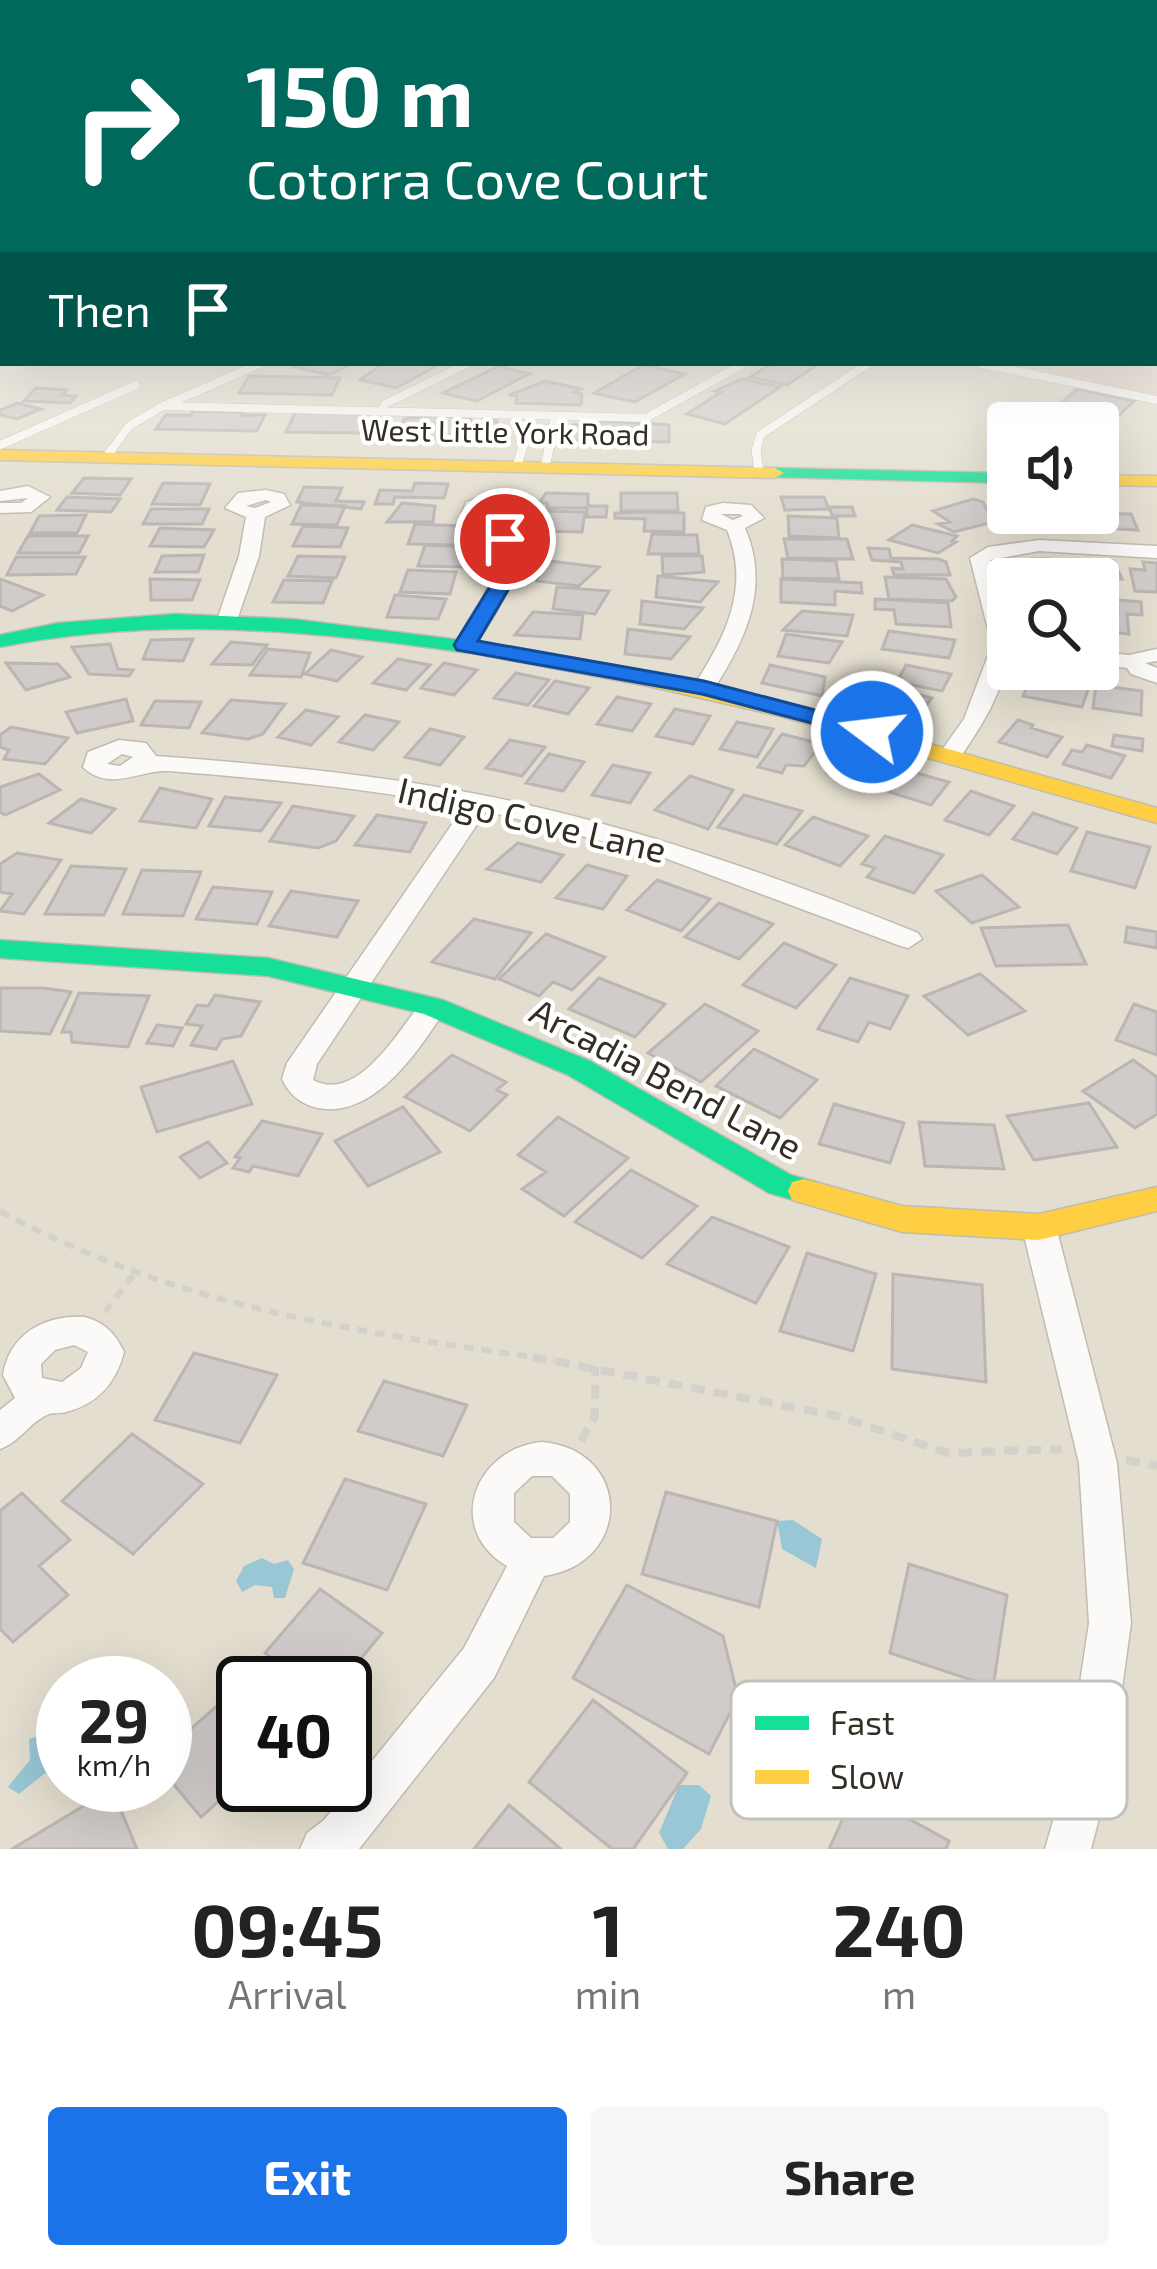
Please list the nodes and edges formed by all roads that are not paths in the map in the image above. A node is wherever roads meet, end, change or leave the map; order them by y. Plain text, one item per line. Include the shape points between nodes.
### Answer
1 (255, 366) edge
2 (463, 366) edge
3 (740, 366) edge
4 (864, 366) edge
5 (994, 366) edge
6 (1035, 366) edge
7 (136, 386) dead end
8 (1157, 395) edge
9 (163, 406) junction
10 (380, 412) junction
11 (531, 416) junction
12 (555, 417) junction
13 (0, 445) edge
14 (0, 454) edge
15 (107, 457) junction
16 (531, 467) junction
17 (759, 472) junction
18 (987, 477) edge
19 (1119, 480) edge
20 (1157, 481) edge
21 (256, 514) dead end
22 (495, 520) dead end
23 (735, 526) dead end
24 (1157, 552) edge
25 (987, 583) edge
26 (228, 617) junction
27 (0, 641) edge
28 (464, 645) junction
29 (1157, 655) edge
30 (1119, 660) edge
31 (1134, 662) junction
32 (1157, 676) edge
33 (704, 687) junction
34 (987, 690) edge
35 (951, 754) junction
36 (142, 762) dead end
37 (480, 802) junction
38 (1157, 816) edge
39 (908, 939) dead end
40 (0, 950) edge
41 (357, 986) junction
42 (433, 1007) junction
43 (1157, 1199) edge
44 (1040, 1227) junction
45 (41, 1398) junction
46 (0, 1433) edge
47 (534, 1555) junction
48 (1102, 1681) edge
49 (1076, 1819) edge
50 (322, 1849) edge
51 (1068, 1849) edge

1 - 9 lane
2 - 10 lane
3 - 12 lane via 658,415
4 - 17 lane via 760,435
5 - 8 lane
6 - 8 lane
7 - 13 lane
9 - 10 lane
9 - 15 lane via 129,426
10 - 11 lane
11 - 12 lane
11 - 16 lane
12 - 16 lane
14 - 15 street, West Little York Road
15 - 16 street, West Little York Road
16 - 17 street, West Little York Road
17 - 18 street, West Little York Road
19 - 20 street
21 - 26 street
22 - 28 street via 505,539 504,580
23 - 33 street via 747,548 748,591 739,626
24 - 25 street via 990,550 980,558
26 - 27 street via 96,621
26 - 28 street
28 - 33 street
29 - 31 street
30 - 31 street
31 - 32 street
33 - 35 street
34 - 35 street
35 - 38 street
36 - 37 street, Indigo Cove Lane
37 - 39 street, Indigo Cove Lane via 667,849
37 - 41 street
40 - 41 street, Arcadia Bend Lane via 268,967
41 - 42 street, Arcadia Bend Lane
41 - 42 street via 298,1071 301,1087 317,1097 362,1089
42 - 44 street, Arcadia Bend Lane via 579,1068 780,1184 902,1219
43 - 44 street, Arcadia Bend Lane
44 - 48 street via 1096,1455 1110,1623
45 - 45 street via 24,1385 26,1354 46,1337 85,1331 102,1343 100,1374 68,1397
45 - 46 street
47 - 47 street via 494,1529 496,1485 535,1461 567,1466 591,1489 593,1521 570,1547
47 - 50 street via 479,1663
49 - 51 street

